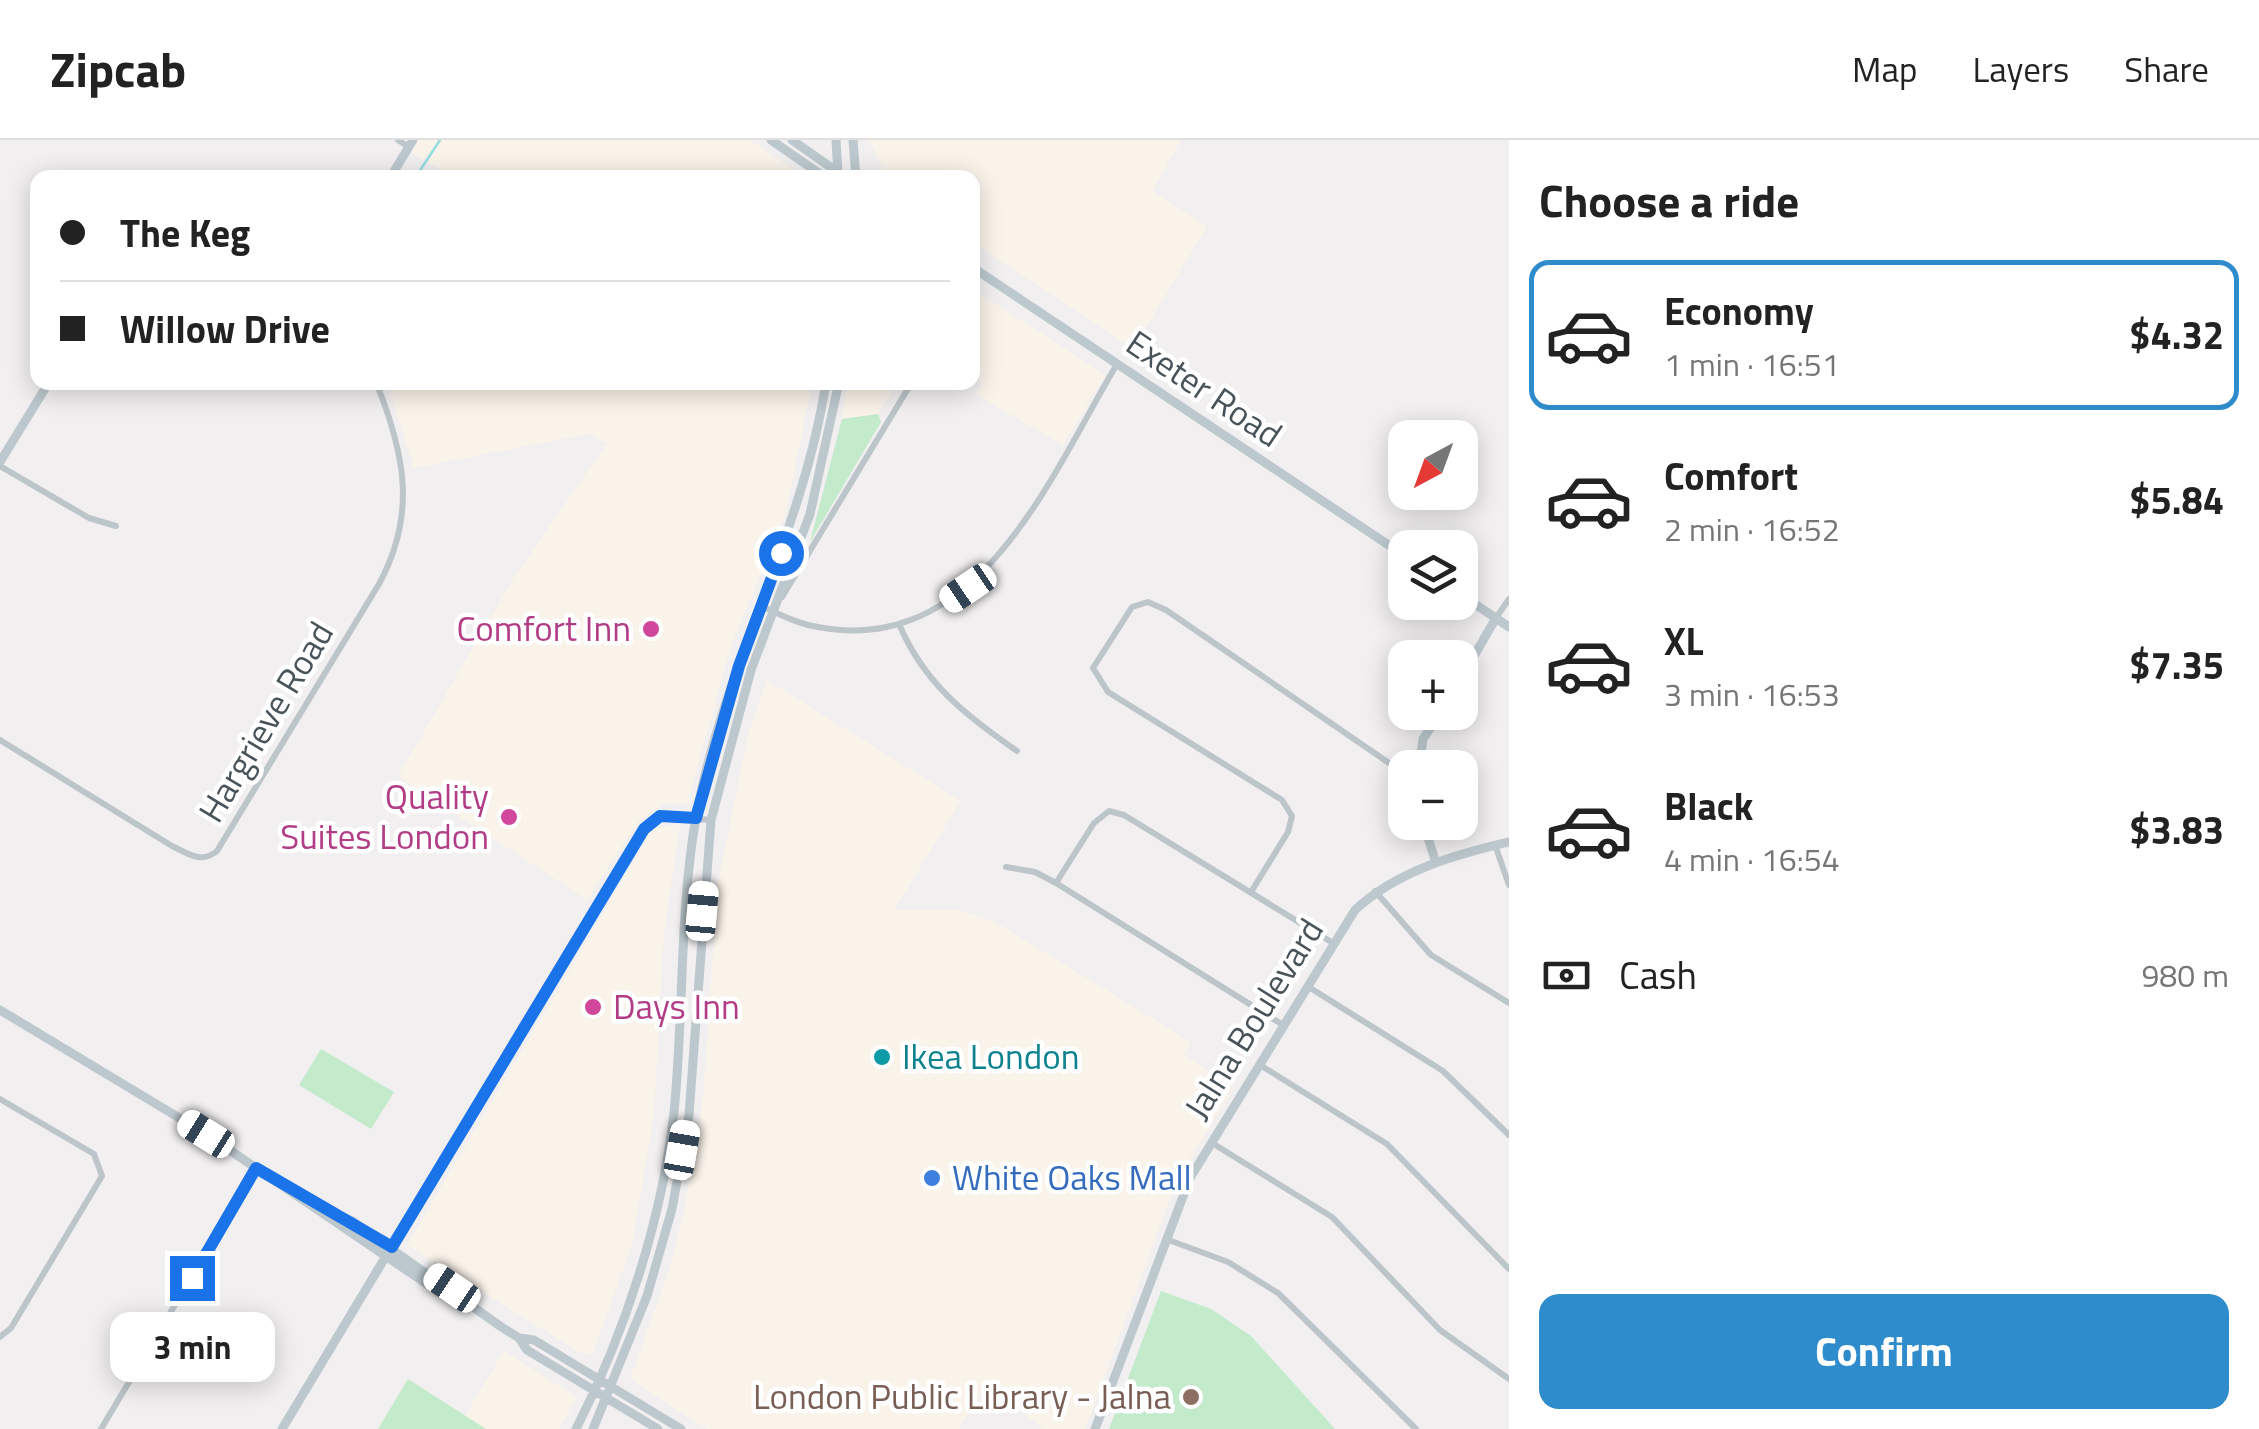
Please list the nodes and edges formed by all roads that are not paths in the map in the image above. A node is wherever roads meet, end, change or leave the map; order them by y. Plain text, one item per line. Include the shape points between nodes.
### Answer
1 (398, 140) edge
2 (771, 140) edge
3 (792, 140) edge
4 (836, 140) edge
5 (853, 140) edge
6 (410, 143) edge
7 (395, 170) edge
8 (814, 170) edge
9 (833, 170) edge
10 (840, 170) edge
11 (855, 170) edge
12 (980, 272) edge
13 (1118, 363) junction
14 (44, 390) edge
15 (379, 390) edge
16 (824, 390) edge
17 (838, 390) edge
18 (907, 390) edge
19 (0, 464) edge
20 (116, 526) dead end
21 (1388, 545) edge
22 (1509, 599) edge
23 (761, 606) junction
24 (1478, 606) edge
25 (773, 611) junction
26 (1496, 618) junction
27 (899, 624) junction
28 (1509, 626) edge
29 (1478, 649) edge
30 (0, 740) edge
31 (1017, 750) dead end
32 (1388, 762) edge
33 (696, 818) junction
34 (711, 820) junction
35 (1428, 840) edge
36 (1509, 842) edge
37 (1495, 845) junction
38 (1436, 863) junction
39 (1006, 867) dead end
40 (1056, 883) junction
41 (1509, 885) edge
42 (1251, 892) junction
43 (1375, 892) junction
44 (1333, 942) junction
45 (1306, 985) junction
46 (1509, 1003) edge
47 (0, 1010) edge
48 (1283, 1024) junction
49 (1260, 1065) junction
50 (0, 1099) edge
51 (672, 1120) junction
52 (688, 1122) junction
53 (1509, 1135) edge
54 (1210, 1142) junction
55 (256, 1168) junction
56 (311, 1204) junction
57 (1165, 1239) junction
58 (392, 1247) junction
59 (385, 1257) junction
60 (1509, 1269) edge
61 (456, 1297) junction
62 (0, 1337) edge
63 (519, 1338) junction
64 (1509, 1379) edge
65 (600, 1380) junction
66 (614, 1387) junction
67 (595, 1392) junction
68 (608, 1399) junction
69 (101, 1429) edge
70 (282, 1429) edge
71 (576, 1429) edge
72 (593, 1429) edge
73 (658, 1429) edge
74 (681, 1429) edge
75 (1096, 1429) edge
76 (1416, 1429) edge

1 - 6 street
2 - 8 main road
3 - 9 main road
4 - 10 main road
5 - 11 main road
6 - 7 main road
12 - 13 main road, Exeter Road
13 - 21 main road, Exeter Road
13 - 27 street via 989,570 938,608
14 - 19 main road
15 - 30 street, Hargrieve Road via 404,463 398,542 217,851 197,858 172,846
16 - 23 main road via 800,503
17 - 25 main road via 810,514
18 - 25 street
19 - 20 street via 89,518
22 - 26 street
23 - 25 street
23 - 33 main road
24 - 26 main road
25 - 27 street via 822,628
25 - 34 main road via 740,703
26 - 28 main road
26 - 29 main road
27 - 31 street via 911,653 944,697
32 - 42 street via 1166,610 1148,602 1132,607 1093,668 1097,680 1282,800 1292,816
33 - 34 street
33 - 51 main road
33 - 58 street via 660,816 644,829
34 - 52 main road
35 - 38 main road
36 - 37 main road, Jalna Boulevard
37 - 38 main road, Jalna Boulevard
37 - 41 street
38 - 43 main road, Jalna Boulevard
39 - 40 street
40 - 42 street via 1109,811
40 - 48 street
42 - 44 street
43 - 44 main road, Jalna Boulevard
43 - 46 street via 1431,956
44 - 45 main road, Jalna Boulevard
45 - 48 main road, Jalna Boulevard
45 - 53 street via 1443,1071
47 - 55 main road
48 - 49 main road, Jalna Boulevard
49 - 54 main road, Jalna Boulevard
49 - 60 street via 1387,1144
50 - 62 street via 94,1154 102,1176
51 - 52 main road
51 - 65 main road via 656,1207
52 - 66 main road via 672,1208
54 - 57 main road, Jalna Boulevard
54 - 64 street via 1332,1218 1440,1330
55 - 56 main road
55 - 69 street
56 - 58 main road via 338,1212
56 - 59 main road
57 - 75 main road, Jalna Boulevard
57 - 76 street via 1228,1262 1278,1292
58 - 59 main road
58 - 61 main road
59 - 61 main road
59 - 70 main road
61 - 63 main road
63 - 65 main road via 534,1340
63 - 67 main road
65 - 66 main road
65 - 67 main road
66 - 68 main road
66 - 74 main road
67 - 68 main road
67 - 71 main road
68 - 72 main road
68 - 73 main road

